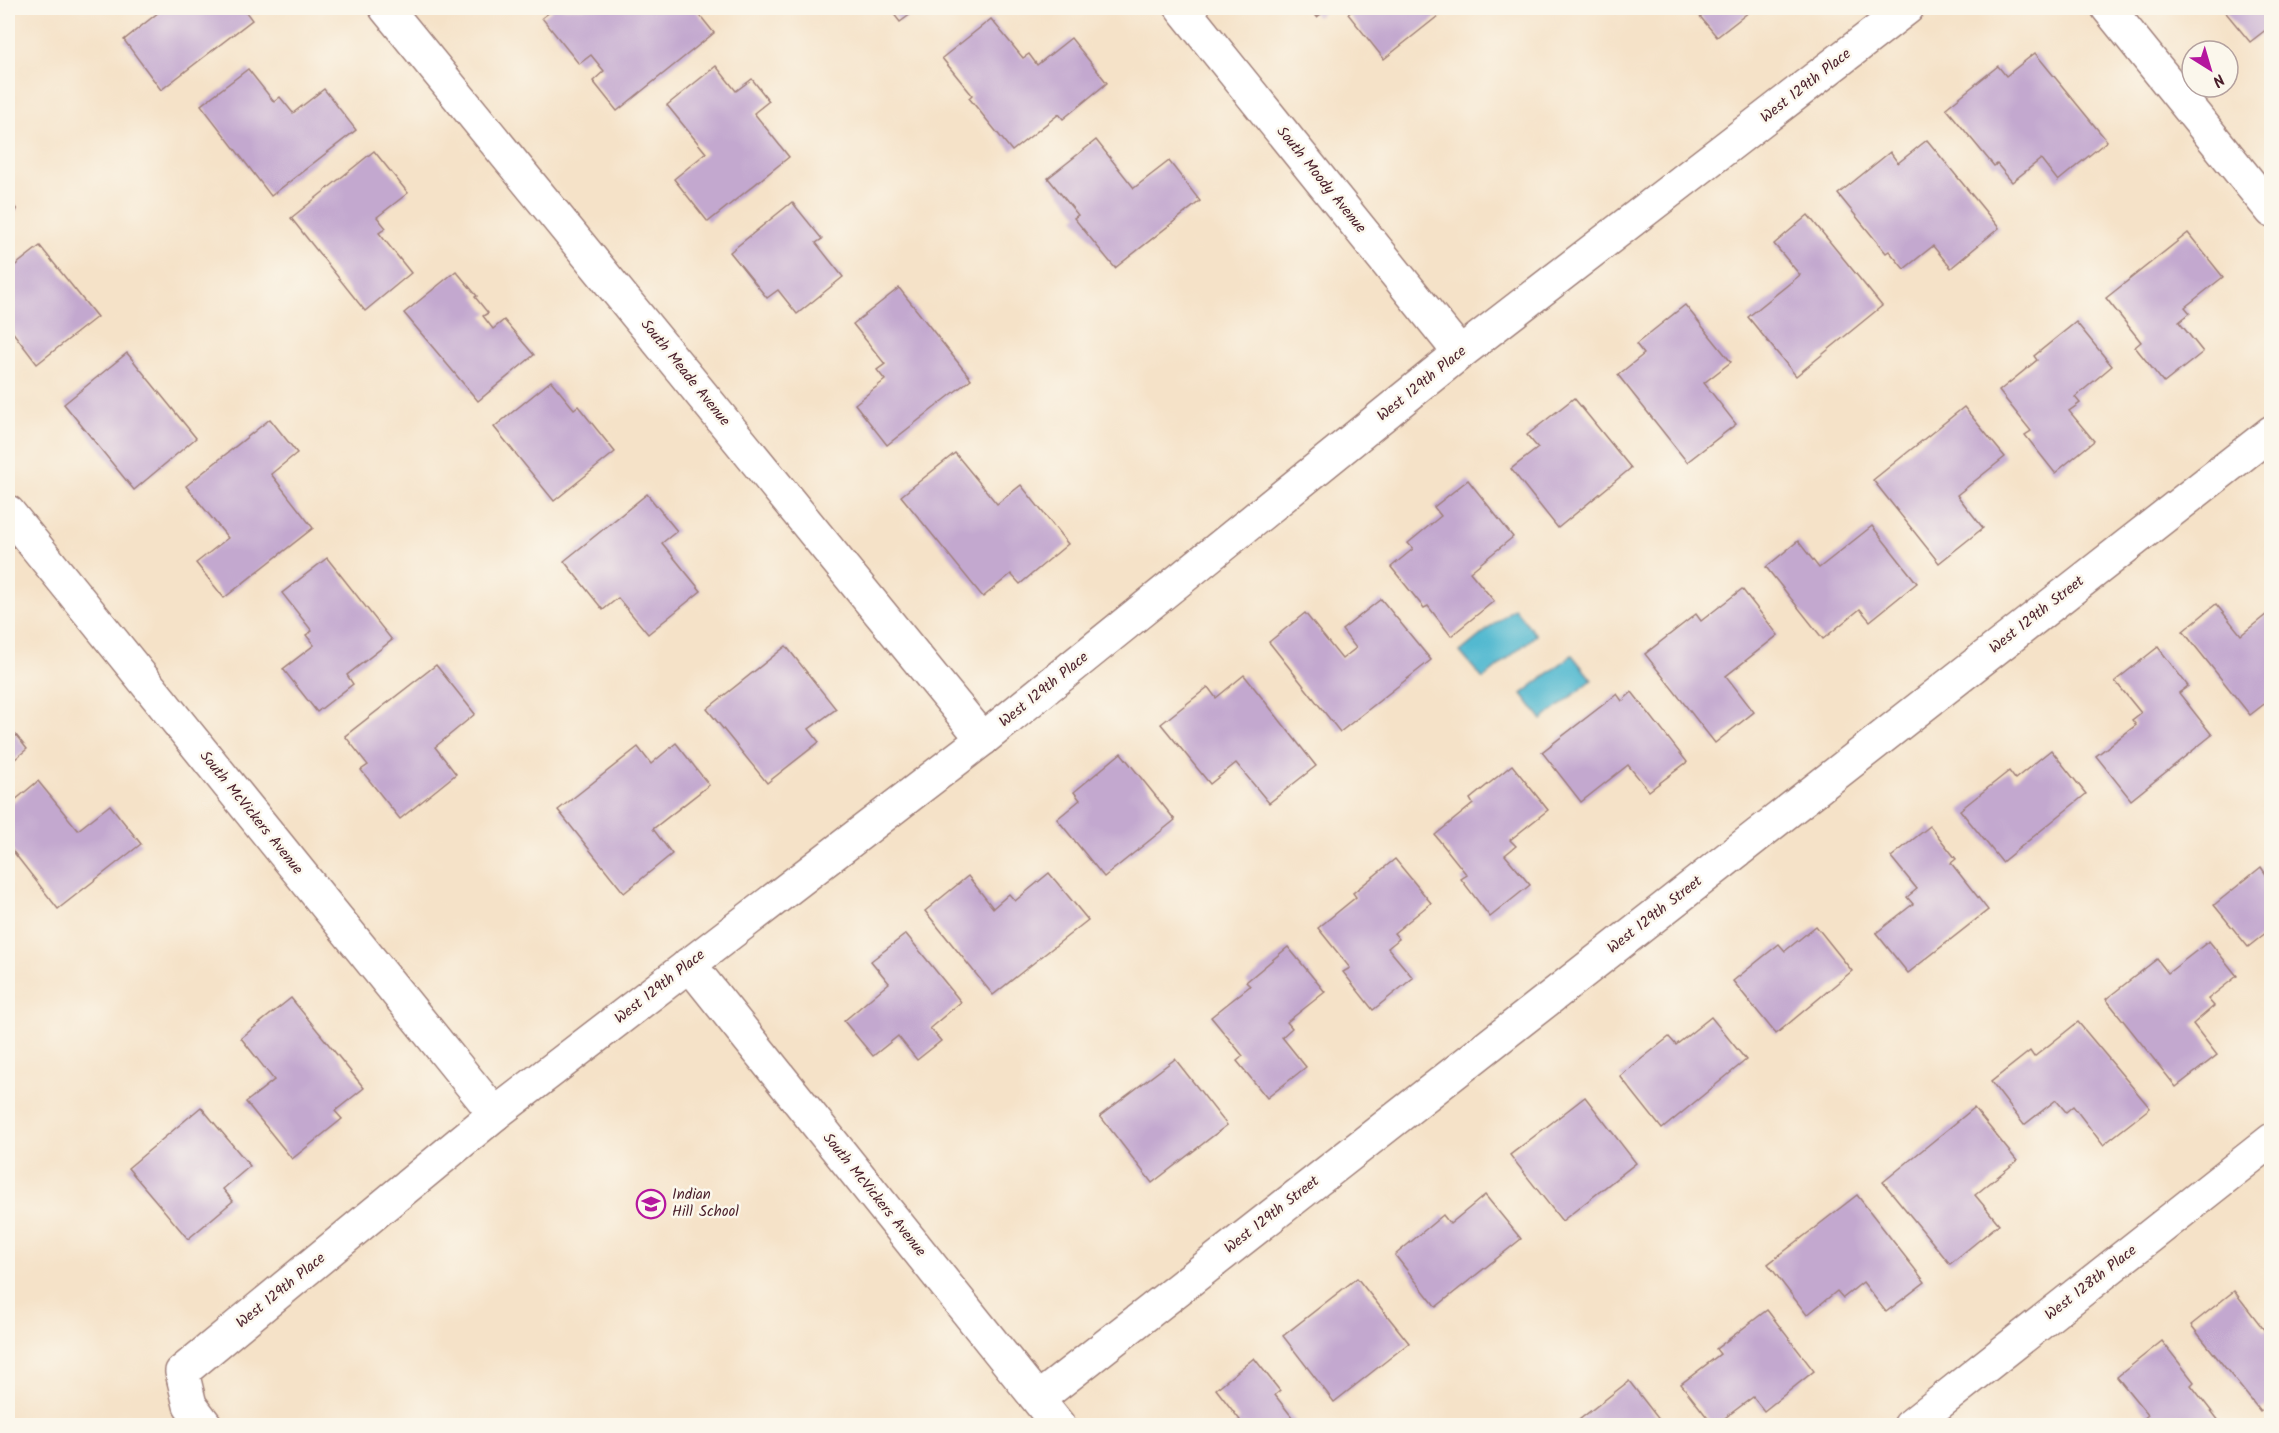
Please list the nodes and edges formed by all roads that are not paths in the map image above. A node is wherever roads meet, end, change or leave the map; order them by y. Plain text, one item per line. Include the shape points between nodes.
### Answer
1 (386, 8) edge
2 (1182, 8) edge
3 (1907, 8) edge
4 (2108, 8) edge
5 (2271, 211) edge
6 (1460, 353) junction
7 (2271, 432) edge
8 (8, 512) edge
9 (983, 739) junction
10 (689, 964) junction
11 (495, 1114) junction
12 (2271, 1140) edge
13 (1038, 1399) junction
14 (206, 1425) edge
15 (1059, 1425) edge
16 (1910, 1425) edge

1 - 9 street, South Meade Avenue
2 - 6 street, South Moody Avenue
3 - 6 street, West 129th Place
4 - 5 street
6 - 9 street, West 129th Place
7 - 13 street, West 129th Street
8 - 11 street, South McVickers Avenue
9 - 10 street, West 129th Place
10 - 11 street, West 129th Place
10 - 13 street, South McVickers Avenue
11 - 14 street, West 129th Place via 182,1372 190,1405
12 - 16 street, West 128th Place
13 - 15 street, South McVickers Avenue

